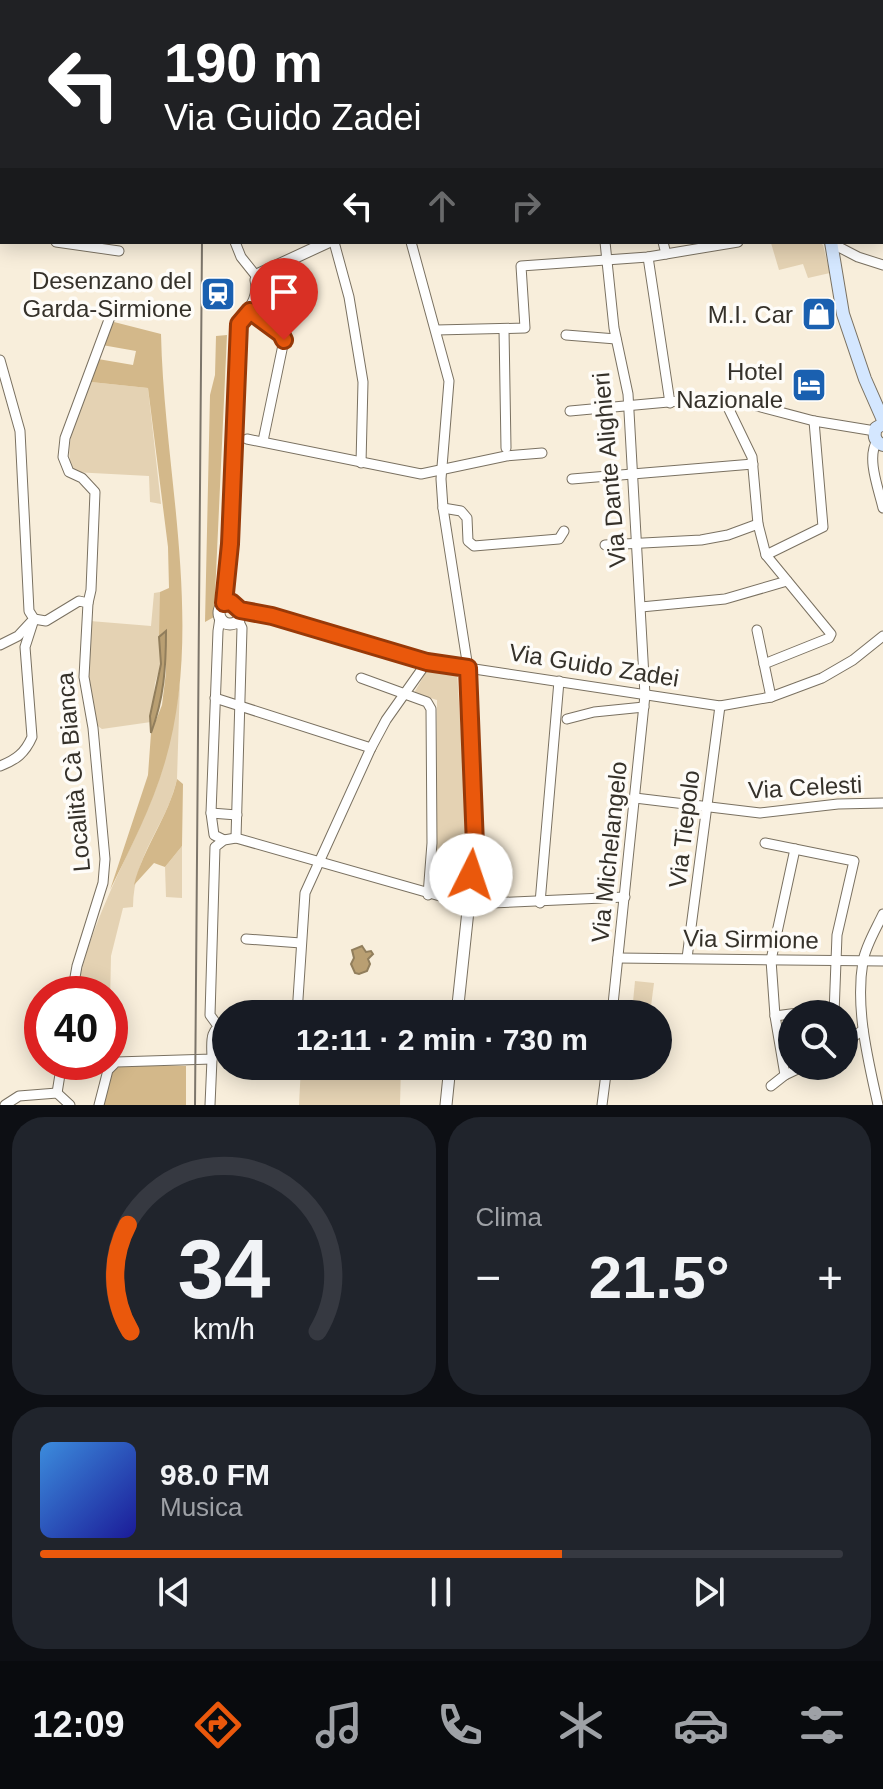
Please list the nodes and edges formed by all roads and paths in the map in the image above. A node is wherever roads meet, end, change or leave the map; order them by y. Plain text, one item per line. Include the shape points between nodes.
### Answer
1 (70, 244) edge
2 (236, 244) edge
3 (326, 244) edge
4 (332, 244) edge
5 (412, 244) edge
6 (605, 244) edge
7 (664, 244) edge
8 (726, 244) edge
9 (829, 244) edge
10 (833, 244) edge
11 (883, 250) edge
12 (119, 251) dead end
13 (666, 254) junction
14 (648, 257) junction
15 (608, 261) junction
16 (880, 264) edge
17 (257, 278) junction
18 (250, 311) junction
19 (117, 313) dead end
20 (504, 329) junction
21 (436, 330) junction
22 (566, 335) dead end
23 (616, 339) junction
24 (0, 360) edge
25 (4, 391) edge
26 (723, 397) junction
27 (670, 403) junction
28 (628, 407) junction
29 (570, 411) dead end
30 (814, 421) junction
31 (880, 432) edge
32 (247, 439) dead end
33 (263, 441) junction
34 (506, 448) dead end
35 (542, 453) dead end
36 (361, 463) junction
37 (753, 464) junction
38 (443, 469) junction
39 (632, 475) junction
40 (572, 479) dead end
41 (443, 508) junction
42 (883, 508) edge
43 (758, 524) junction
44 (564, 531) dead end
45 (635, 543) junction
46 (605, 545) dead end
47 (766, 555) junction
48 (787, 581) junction
49 (88, 603) junction
50 (224, 603) junction
51 (641, 607) junction
52 (239, 615) junction
53 (220, 618) junction
54 (34, 619) junction
55 (757, 630) dead end
56 (883, 636) edge
57 (0, 645) edge
58 (427, 662) junction
59 (764, 664) junction
60 (468, 668) junction
61 (361, 678) dead end
62 (559, 681) junction
63 (406, 694) junction
64 (645, 695) junction
65 (771, 697) junction
66 (215, 698) junction
67 (238, 704) junction
68 (720, 706) junction
69 (644, 707) junction
70 (567, 719) dead end
71 (371, 748) junction
72 (0, 766) edge
73 (635, 798) junction
74 (883, 803) edge
75 (707, 808) junction
76 (211, 813) junction
77 (237, 815) junction
78 (236, 838) junction
79 (224, 840) junction
80 (765, 843) dead end
81 (795, 849) junction
82 (318, 863) junction
83 (428, 895) junction
84 (625, 897) junction
85 (540, 903) junction
86 (468, 904) junction
87 (883, 914) edge
88 (246, 939) dead end
89 (301, 943) junction
90 (618, 958) junction
91 (687, 958) junction
92 (771, 960) junction
93 (838, 961) junction
94 (863, 961) junction
95 (883, 961) edge
96 (75, 976) edge
97 (298, 1000) edge
98 (458, 1000) edge
99 (614, 1000) edge
100 (835, 1000) edge
101 (775, 1016) junction
102 (778, 1016) edge
103 (212, 1017) edge
104 (863, 1030) junction
105 (858, 1032) edge
106 (778, 1034) edge
107 (212, 1059) joint
108 (869, 1066) junction
109 (883, 1067) edge
110 (59, 1080) edge
111 (449, 1080) edge
112 (605, 1080) edge
113 (779, 1080) edge
114 (771, 1086) dead end
115 (57, 1093) junction
116 (5, 1105) edge
117 (70, 1105) edge
118 (99, 1105) edge
119 (210, 1105) edge
120 (446, 1105) edge
121 (602, 1105) edge
122 (878, 1105) edge

1 - 12 street
2 - 17 street
3 - 17 street
4 - 36 street via 349,297 363,382
5 - 21 street
6 - 15 street, Via Dante Alighieri
7 - 13 street
8 - 13 street
9 - 31 main road via 843,314
10 - 16 street
11 - 16 street
13 - 14 street
14 - 15 street
14 - 27 street
15 - 20 street via 521,266 525,328
15 - 23 street, Via Dante Alighieri
17 - 18 street
18 - 33 street via 284,340
18 - 50 street via 239,324 236,342
19 - 49 street, Località Cà Bianca via 110,317 65,438 63,457 69,472 95,492
20 - 21 street
20 - 34 street
21 - 38 street via 449,381
22 - 23 street
23 - 28 street, Via Dante Alighieri
24 - 25 street
25 - 54 street via 15,406 20,431 29,611
26 - 27 street
26 - 30 street
26 - 37 street
27 - 28 street
28 - 29 street
28 - 39 street, Via Dante Alighieri
30 - 31 street
30 - 47 street via 823,527
31 - 42 street via 873,460
32 - 33 street
33 - 36 street
35 - 38 street
36 - 38 street via 421,474
37 - 39 street
37 - 43 street
38 - 41 street
39 - 40 street
39 - 45 street, Via Dante Alighieri
41 - 44 street via 461,511 467,518 468,541 474,546 559,539
41 - 60 street
43 - 45 street via 701,540
43 - 47 street
45 - 46 street
45 - 51 street, Via Dante Alighieri
47 - 48 street
48 - 51 street via 725,599
48 - 59 street via 831,634
49 - 54 street via 79,601 46,621
49 - 96 street, Località Cà Bianca via 84,677 105,859
50 - 52 street via 234,603
50 - 53 street
51 - 64 street, Via Dante Alighieri
52 - 53 street via 229,623
52 - 58 street, Via Guido Zadei via 272,616
52 - 67 street
53 - 66 street
54 - 57 street
54 - 72 street via 25,647 32,737 14,761
55 - 59 street
56 - 65 street, Via Guido Zadei via 822,678
58 - 60 street, Via Guido Zadei
58 - 63 street
59 - 65 street
60 - 62 street, Via Guido Zadei
60 - 86 street via 475,845
61 - 63 street
62 - 64 street, Via Guido Zadei
62 - 85 street
63 - 71 street
63 - 83 street via 431,709
64 - 68 street, Via Guido Zadei
64 - 69 street, Via Michelangelo
65 - 68 street, Via Guido Zadei
66 - 67 street
66 - 76 street
67 - 71 street
67 - 77 street
68 - 75 street, Via Tiepolo
69 - 70 street
69 - 73 street, Via Michelangelo
71 - 82 street
73 - 75 street, Via Celesti
73 - 84 street, Via Michelangelo
74 - 75 street, Via Celesti via 760,813
75 - 91 street, Via Tiepolo
76 - 77 street
76 - 79 street via 214,835
77 - 78 street
78 - 79 street
78 - 82 street
79 - 103 street via 215,847
80 - 81 street
81 - 92 street
81 - 93 street via 854,861 837,935
82 - 83 street
82 - 89 street via 305,893
83 - 86 street
84 - 85 street
84 - 90 street, Via Michelangelo
85 - 86 street
86 - 98 street
87 - 94 street
88 - 89 street
89 - 97 street
90 - 91 street, Via Sirmione
90 - 99 street, Via Michelangelo
91 - 92 street, Via Sirmione
92 - 93 street, Via Sirmione
92 - 101 street
93 - 94 street, Via Sirmione
93 - 100 street
94 - 95 street, Via Sirmione
94 - 104 street
101 - 102 street
101 - 106 street
104 - 105 street
104 - 108 street
107 - 118 street via 116,1062 108,1070
107 - 119 street
108 - 109 street
108 - 122 street
110 - 115 street
111 - 120 street
112 - 121 street
113 - 114 street
115 - 116 street via 19,1096
115 - 117 street

